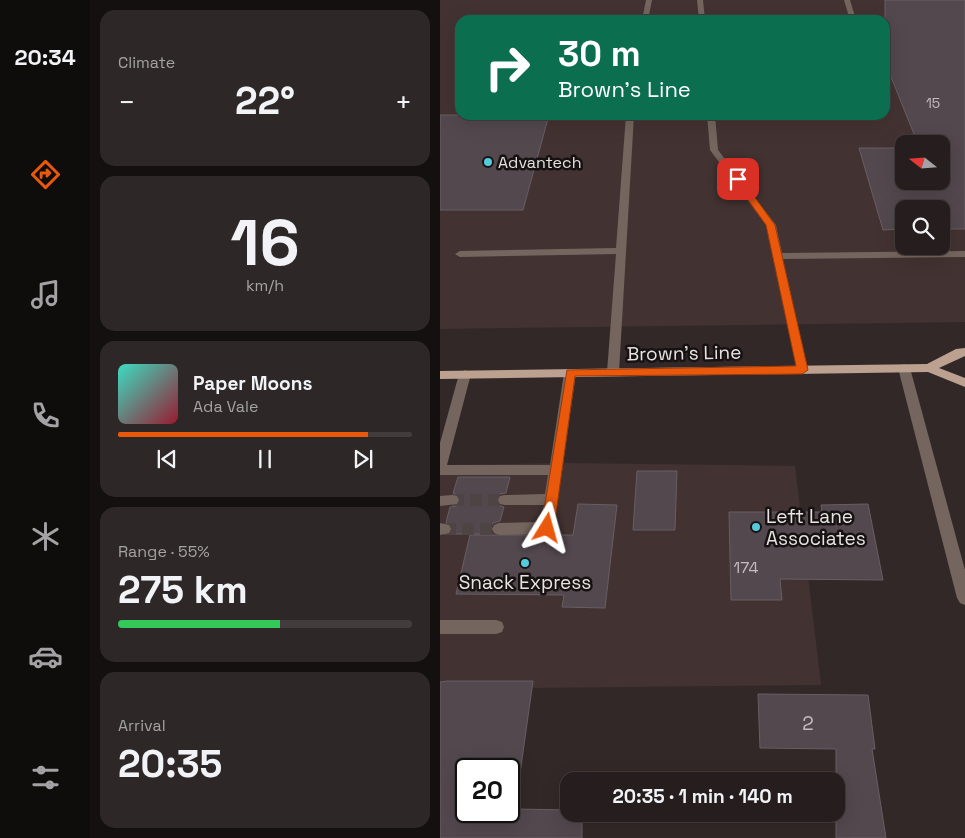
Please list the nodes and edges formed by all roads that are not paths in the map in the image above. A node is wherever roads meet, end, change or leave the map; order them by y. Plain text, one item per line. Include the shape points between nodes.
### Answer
1 (649, 0) edge
2 (700, 0) edge
3 (847, 0) edge
4 (646, 15) edge
5 (702, 15) edge
6 (852, 15) edge
7 (630, 120) edge
8 (711, 120) edge
9 (621, 251) junction
10 (460, 254) dead end
11 (965, 254) edge
12 (777, 256) junction
13 (965, 352) edge
14 (904, 368) junction
15 (929, 368) junction
16 (802, 370) junction
17 (612, 372) junction
18 (570, 373) junction
19 (465, 374) junction
20 (440, 375) edge
21 (965, 383) edge
22 (440, 468) edge
23 (556, 470) junction
24 (551, 499) junction
25 (505, 500) tunnel mouth
26 (499, 529) tunnel mouth
27 (965, 598) edge
28 (440, 627) edge
29 (496, 628) dead end

1 - 4 street
2 - 5 street
3 - 6 street
7 - 9 street
8 - 12 street via 714,150 771,225
9 - 10 street
9 - 17 street
11 - 12 street
12 - 16 street
13 - 15 main road, Brown's Line
14 - 15 main road, Brown's Line
14 - 16 main road, Brown's Line
14 - 27 street
15 - 21 main road, Brown's Line
16 - 17 main road, Brown's Line
17 - 18 main road, Brown's Line
18 - 19 main road, Brown's Line
18 - 23 street
19 - 20 main road, Brown's Line
19 - 22 street
22 - 23 street
23 - 24 street
24 - 25 street
24 - 26 street via 547,528
28 - 29 street

